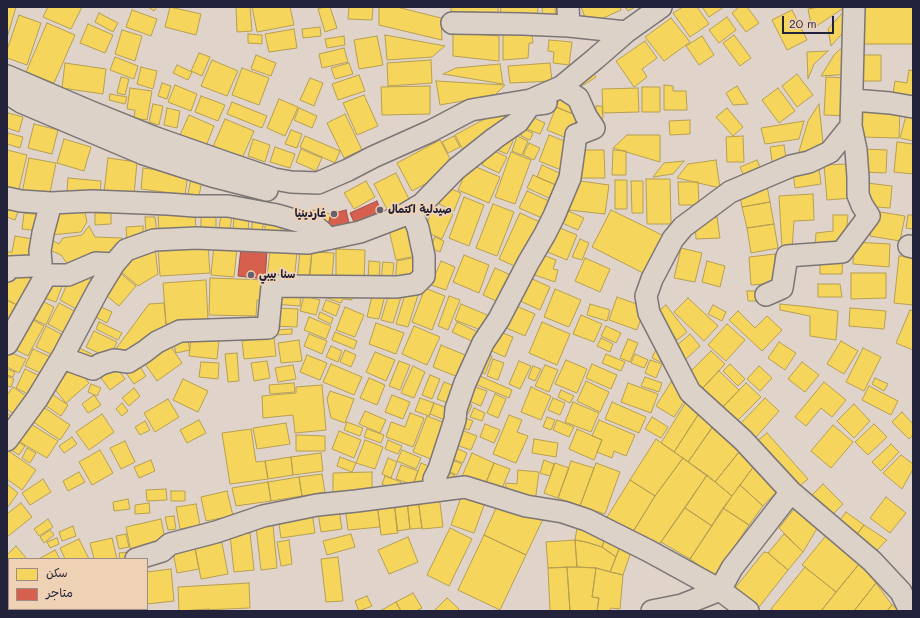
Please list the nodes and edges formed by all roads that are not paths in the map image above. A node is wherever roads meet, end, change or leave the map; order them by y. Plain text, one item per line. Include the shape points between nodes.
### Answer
1 (661, 7) edge
2 (854, 7) edge
3 (569, 17) edge
4 (452, 23) dead end
5 (626, 32) junction
6 (7, 76) edge
7 (561, 87) junction
8 (7, 93) edge
9 (853, 100) junction
10 (913, 107) edge
11 (852, 126) junction
12 (318, 183) junction
13 (7, 198) edge
14 (51, 203) junction
15 (411, 211) junction
16 (328, 238) junction
17 (114, 264) junction
18 (44, 269) junction
19 (7, 271) edge
20 (766, 295) dead end
21 (7, 344) edge
22 (63, 356) junction
23 (7, 440) edge
24 (434, 491) junction
25 (791, 492) junction
26 (139, 558) edge
27 (720, 590) junction
28 (652, 611) edge
29 (748, 611) edge
30 (910, 611) edge

1 - 5 street
2 - 9 street
3 - 4 street via 523,24
3 - 5 street
5 - 7 street
6 - 12 street via 153,137 227,163 274,179
7 - 12 street via 531,100 471,110
7 - 15 street via 553,102 530,105 518,122 456,169 422,204
7 - 24 street via 578,98 594,128 576,135 570,178 559,203 545,234 483,343 456,409 455,420 434,479
8 - 12 street via 21,102 144,154 212,176 303,196 315,191
9 - 10 street
9 - 11 street
11 - 20 street via 858,195 869,216 842,252 786,256 782,288
11 - 25 street via 830,152 730,192 683,227 673,239 646,296 649,313 690,392 743,440
13 - 14 street
14 - 16 street via 92,201 228,206 277,215 315,226
14 - 18 street via 40,251
15 - 16 street via 360,232
15 - 22 street via 418,228 424,256 424,276 416,284 397,287 272,286 268,328 180,331 157,342 128,362 114,360 93,369
16 - 17 street via 308,243 196,238 154,240 126,250
17 - 18 street via 96,263 68,275
17 - 22 street
18 - 19 street via 32,266 10,267
18 - 21 street
22 - 23 street via 37,400
24 - 26 street via 317,505 263,516 170,544 162,551
24 - 27 street via 465,488 587,520
25 - 27 street via 732,568
25 - 30 street via 872,561 901,592
27 - 28 street via 682,605
27 - 29 street

